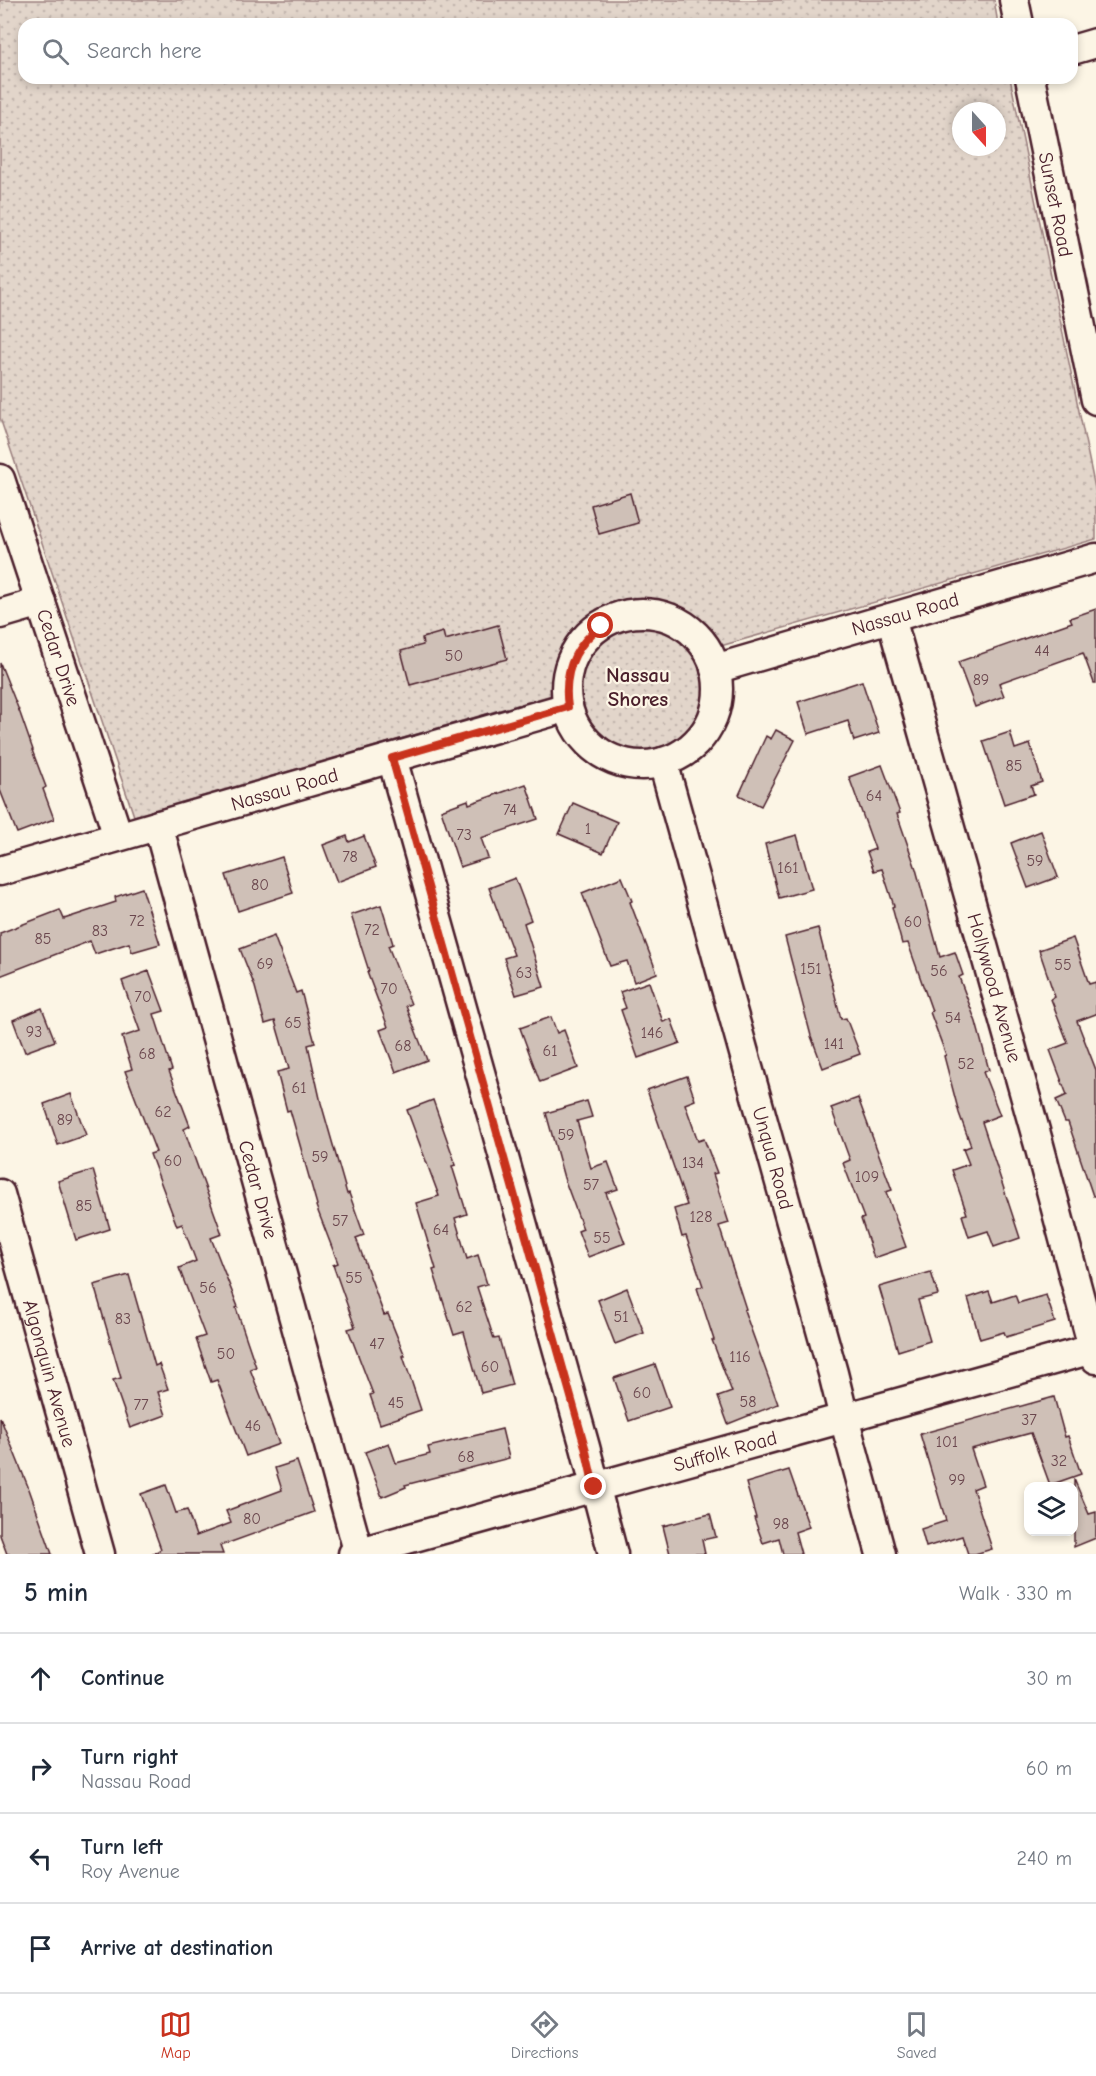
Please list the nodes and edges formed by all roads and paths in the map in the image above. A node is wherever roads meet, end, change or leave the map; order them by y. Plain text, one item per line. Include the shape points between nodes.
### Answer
1 (1014, 0) edge
2 (1017, 18) edge
3 (1096, 43) edge
4 (1078, 48) edge
5 (1032, 84) edge
6 (1086, 301) edge
7 (1096, 400) edge
8 (0, 478) edge
9 (1096, 558) edge
10 (41, 602) junction
11 (0, 614) edge
12 (891, 618) junction
13 (715, 669) junction
14 (568, 707) junction
15 (392, 758) junction
16 (663, 762) junction
17 (158, 825) junction
18 (118, 836) junction
19 (0, 871) edge
20 (0, 1194) edge
21 (1095, 1352) edge
22 (844, 1418) junction
23 (594, 1487) junction
24 (100, 1554) edge
25 (357, 1554) edge
26 (613, 1554) edge
27 (881, 1554) edge

1 - 2 street
3 - 4 street
5 - 6 street, Sunset Road
6 - 7 street, Sunset Road
8 - 10 street, Cedar Drive
9 - 12 street, Nassau Road
10 - 11 street
10 - 18 street, Cedar Drive
12 - 13 street, Nassau Road
12 - 21 street, Hollywood Avenue
13 - 14 street via 702,644 669,618 641,614 620,617 590,634 573,657 566,683
13 - 16 street via 717,698 708,726 689,748
14 - 15 street, Nassau Road
14 - 16 street via 579,732 598,751 622,763
15 - 17 street, Nassau Road
15 - 23 street
16 - 22 street, Unqua Road
17 - 18 street, Nassau Road
17 - 25 street, Cedar Drive
18 - 19 street, Nassau Road
20 - 24 street, Algonquin Avenue
21 - 22 street, Suffolk Road
22 - 23 street, Suffolk Road
22 - 27 street, Unqua Road
23 - 25 street, Suffolk Road
23 - 26 street

